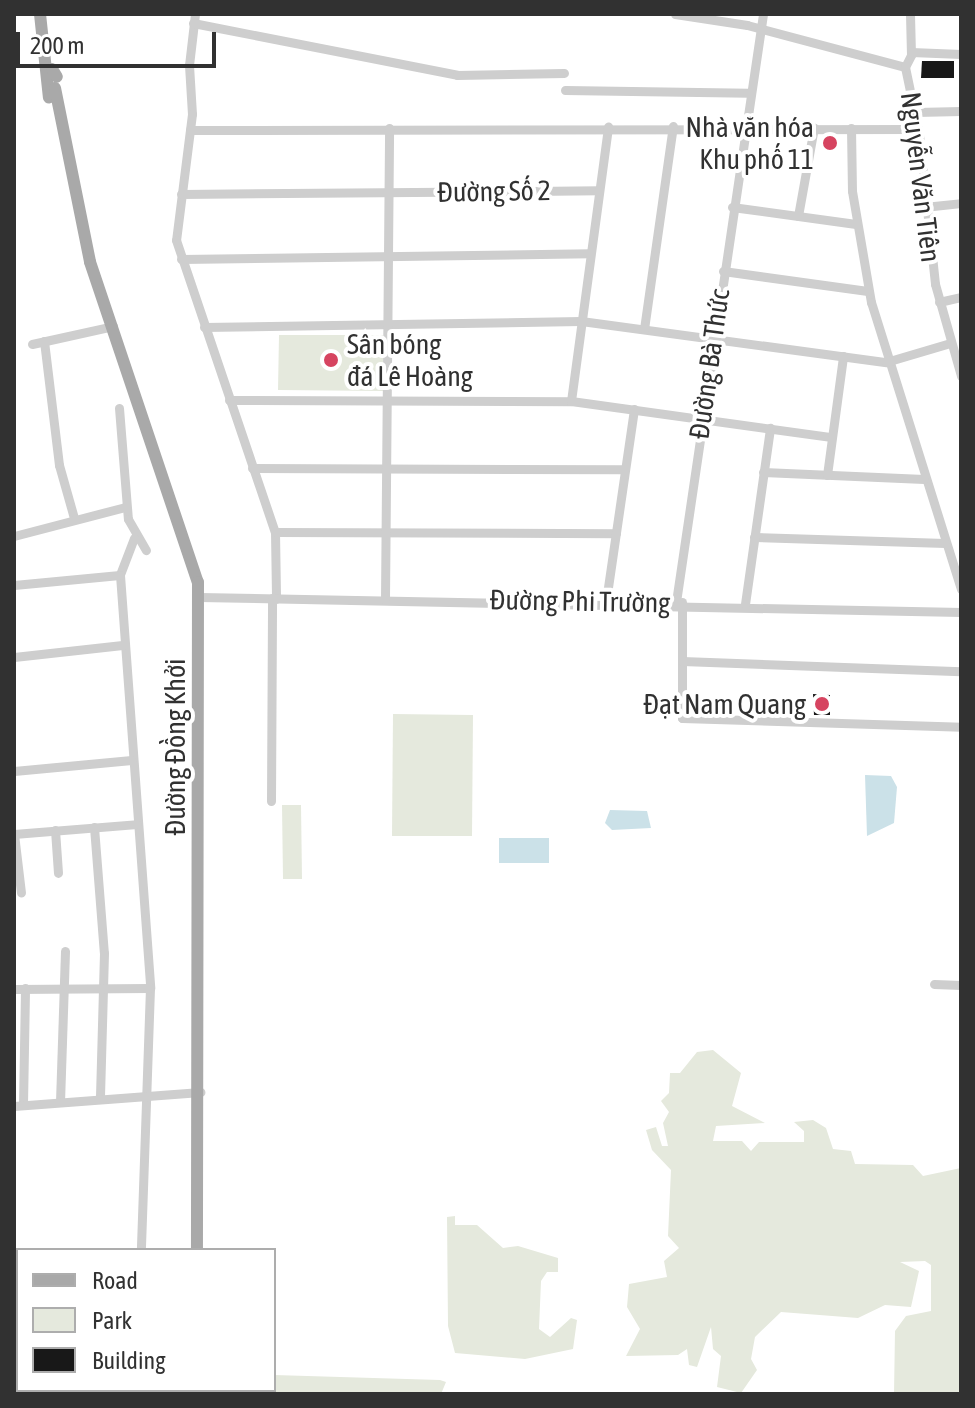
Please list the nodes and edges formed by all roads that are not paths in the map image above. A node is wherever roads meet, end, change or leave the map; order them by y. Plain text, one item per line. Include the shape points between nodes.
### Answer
1 (40, 14) edge
2 (676, 14) edge
3 (763, 14) edge
4 (910, 14) edge
5 (194, 18) edge
6 (759, 28) junction
7 (45, 46) junction
8 (911, 52) junction
9 (961, 54) edge
10 (905, 67) junction
11 (564, 73) dead end
12 (565, 90) dead end
13 (748, 93) junction
14 (961, 111) edge
15 (916, 112) junction
16 (608, 126) junction
17 (673, 126) junction
18 (743, 126) junction
19 (814, 127) junction
20 (389, 128) junction
21 (851, 128) junction
22 (918, 129) junction
23 (190, 130) junction
24 (599, 190) junction
25 (390, 192) junction
26 (181, 194) junction
27 (961, 203) edge
28 (732, 207) junction
29 (924, 207) junction
30 (798, 216) junction
31 (856, 224) junction
32 (590, 253) junction
33 (390, 256) junction
34 (181, 259) junction
35 (90, 262) junction
36 (723, 271) junction
37 (868, 291) junction
38 (961, 297) edge
39 (939, 302) junction
40 (581, 321) junction
41 (391, 324) junction
42 (113, 326) junction
43 (204, 327) junction
44 (644, 329) junction
45 (713, 338) junction
46 (44, 341) junction
47 (950, 343) junction
48 (32, 344) dead end
49 (843, 356) junction
50 (886, 362) junction
51 (959, 363) edge
52 (961, 376) edge
53 (229, 400) junction
54 (390, 400) junction
55 (571, 401) junction
56 (119, 408) dead end
57 (634, 409) junction
58 (702, 419) junction
59 (770, 428) junction
60 (832, 437) junction
61 (252, 468) junction
62 (388, 468) junction
63 (625, 469) junction
64 (763, 472) junction
65 (827, 475) junction
66 (924, 479) junction
67 (125, 507) junction
68 (74, 518) junction
69 (275, 532) junction
70 (387, 533) junction
71 (616, 533) junction
72 (14, 536) edge
73 (754, 537) junction
74 (134, 538) junction
75 (945, 543) junction
76 (146, 550) dead end
77 (120, 575) junction
78 (14, 585) edge
79 (961, 589) edge
80 (199, 597) junction
81 (274, 598) junction
82 (385, 599) junction
83 (606, 601) junction
84 (679, 602) junction
85 (745, 604) junction
86 (961, 612) edge
87 (122, 645) junction
88 (14, 657) edge
89 (682, 661) junction
90 (961, 671) edge
91 (961, 727) edge
92 (131, 760) junction
93 (14, 771) edge
94 (271, 801) dead end
95 (137, 824) junction
96 (94, 827) junction
97 (55, 830) junction
98 (14, 834) edge
99 (58, 873) dead end
100 (21, 893) dead end
101 (65, 951) dead end
102 (934, 984) dead end
103 (961, 985) edge
104 (65, 987) junction
105 (103, 987) junction
106 (150, 988) junction
107 (20, 989) edge
108 (200, 1092) junction
109 (145, 1096) junction
110 (100, 1099) junction
111 (60, 1102) junction
112 (18, 1106) edge
113 (141, 1248) edge
114 (197, 1248) edge

1 - 7 main road, Đường Đồng Khởi
2 - 6 street, Nguyễn Văn Tiên
3 - 6 street, Đường Bà Thức
4 - 8 street
5 - 11 street via 463,76
5 - 23 street
6 - 10 street, Nguyễn Văn Tiên
6 - 13 street, Đường Bà Thức
7 - 35 main road, Đường Đồng Khởi
7 - 35 main road, Đường Đồng Khởi via 62,173
8 - 9 street
8 - 10 street
10 - 15 street, Nguyễn Văn Tiên
12 - 13 street
13 - 18 street, Đường Bà Thức
14 - 15 street
15 - 22 street, Nguyễn Văn Tiên
16 - 17 street
16 - 20 street
16 - 24 street
17 - 18 street
17 - 44 street
18 - 19 street
18 - 28 street, Đường Bà Thức
19 - 21 street
19 - 30 street
20 - 23 street
20 - 25 street
21 - 22 street
21 - 31 street
22 - 29 street, Nguyễn Văn Tiên
23 - 26 street
24 - 25 street, Đường Số 2
24 - 32 street
25 - 26 street, Đường Số 2
25 - 33 street
26 - 34 street via 176,235
27 - 29 street
28 - 30 street
28 - 36 street, Đường Bà Thức
29 - 39 street, Nguyễn Văn Tiên
30 - 31 street
31 - 37 street
32 - 33 street
32 - 40 street
33 - 34 street
33 - 41 street
34 - 43 street
35 - 42 main road, Đường Đồng Khởi
36 - 37 street
36 - 45 street, Đường Bà Thức
37 - 50 street
38 - 39 street
39 - 47 street, Nguyễn Văn Tiên
40 - 41 street
40 - 44 street
40 - 55 street
41 - 43 street
41 - 54 street
42 - 46 street
42 - 80 main road, Đường Đồng Khởi via 194,564
43 - 53 street
44 - 45 street
45 - 49 street
45 - 58 street, Đường Bà Thức
46 - 48 street
46 - 68 street via 59,465
47 - 50 street
47 - 51 street, Nguyễn Văn Tiên
49 - 50 street
49 - 60 street
50 - 66 street
51 - 52 street, Nguyễn Văn Tiên
53 - 54 street
53 - 61 street
54 - 55 street
54 - 62 street
55 - 57 street
56 - 67 street
57 - 58 street
57 - 63 street
58 - 59 street
58 - 84 street, Đường Bà Thức
59 - 60 street
59 - 64 street
60 - 65 street
61 - 62 street
61 - 69 street
62 - 63 street
62 - 70 street
63 - 71 street
64 - 65 street
64 - 73 street
65 - 66 street
66 - 75 street
67 - 68 street
67 - 74 street
68 - 72 street
69 - 70 street
69 - 81 street
70 - 71 street
70 - 82 street
71 - 83 street
73 - 75 street
73 - 85 street
74 - 76 street
74 - 77 street
75 - 79 street
77 - 78 street
77 - 87 street
80 - 81 street, Đường Phi Trường
80 - 108 main road, Đường Đồng Khởi
81 - 82 street, Đường Phi Trường
81 - 94 street
82 - 83 street, Đường Phi Trường
83 - 84 street, Đường Phi Trường
84 - 85 street, Đường Phi Trường
84 - 89 street, Đường Bà Thức
85 - 86 street, Đường Phi Trường
87 - 88 street
87 - 92 street
89 - 90 street
89 - 91 street, Đường Bà Thức via 682,718
92 - 93 street
92 - 95 street
95 - 96 street
95 - 106 street
96 - 97 street
96 - 105 street
97 - 98 street
97 - 99 street
98 - 100 street
101 - 104 street
102 - 103 street
104 - 105 street
104 - 107 street
104 - 111 street
105 - 106 street
105 - 110 street
106 - 109 street
107 - 112 street
108 - 109 street
108 - 114 main road, Đường Đồng Khởi
109 - 110 street
109 - 113 street
110 - 111 street
111 - 112 street

